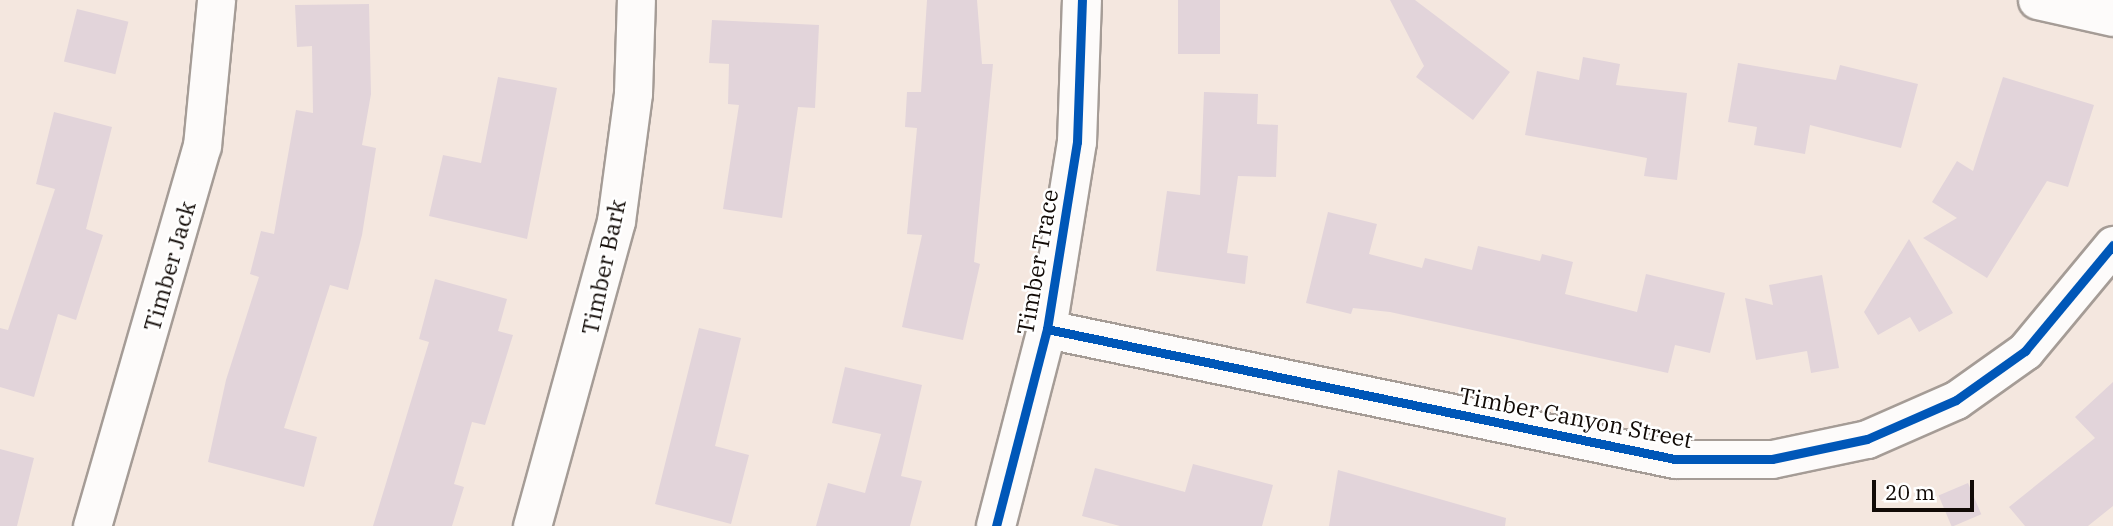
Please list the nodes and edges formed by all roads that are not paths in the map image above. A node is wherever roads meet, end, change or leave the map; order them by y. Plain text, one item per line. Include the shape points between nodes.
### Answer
1 (215, 0) edge
2 (636, 0) edge
3 (1082, 0) edge
4 (2037, 0) edge
5 (2113, 17) edge
6 (2113, 245) edge
7 (1046, 330) junction
8 (92, 526) edge
9 (532, 526) edge
10 (996, 526) edge

1 - 8 street, Timber Jack via 202,146
2 - 9 street, Timber Bark via 633,93 616,221
3 - 7 street, Timber Trace via 1077,142
4 - 5 street
6 - 7 street, Timber Canyon Street via 2025,351 1956,400 1867,439 1772,459 1675,459
7 - 10 street, Timber Trace

